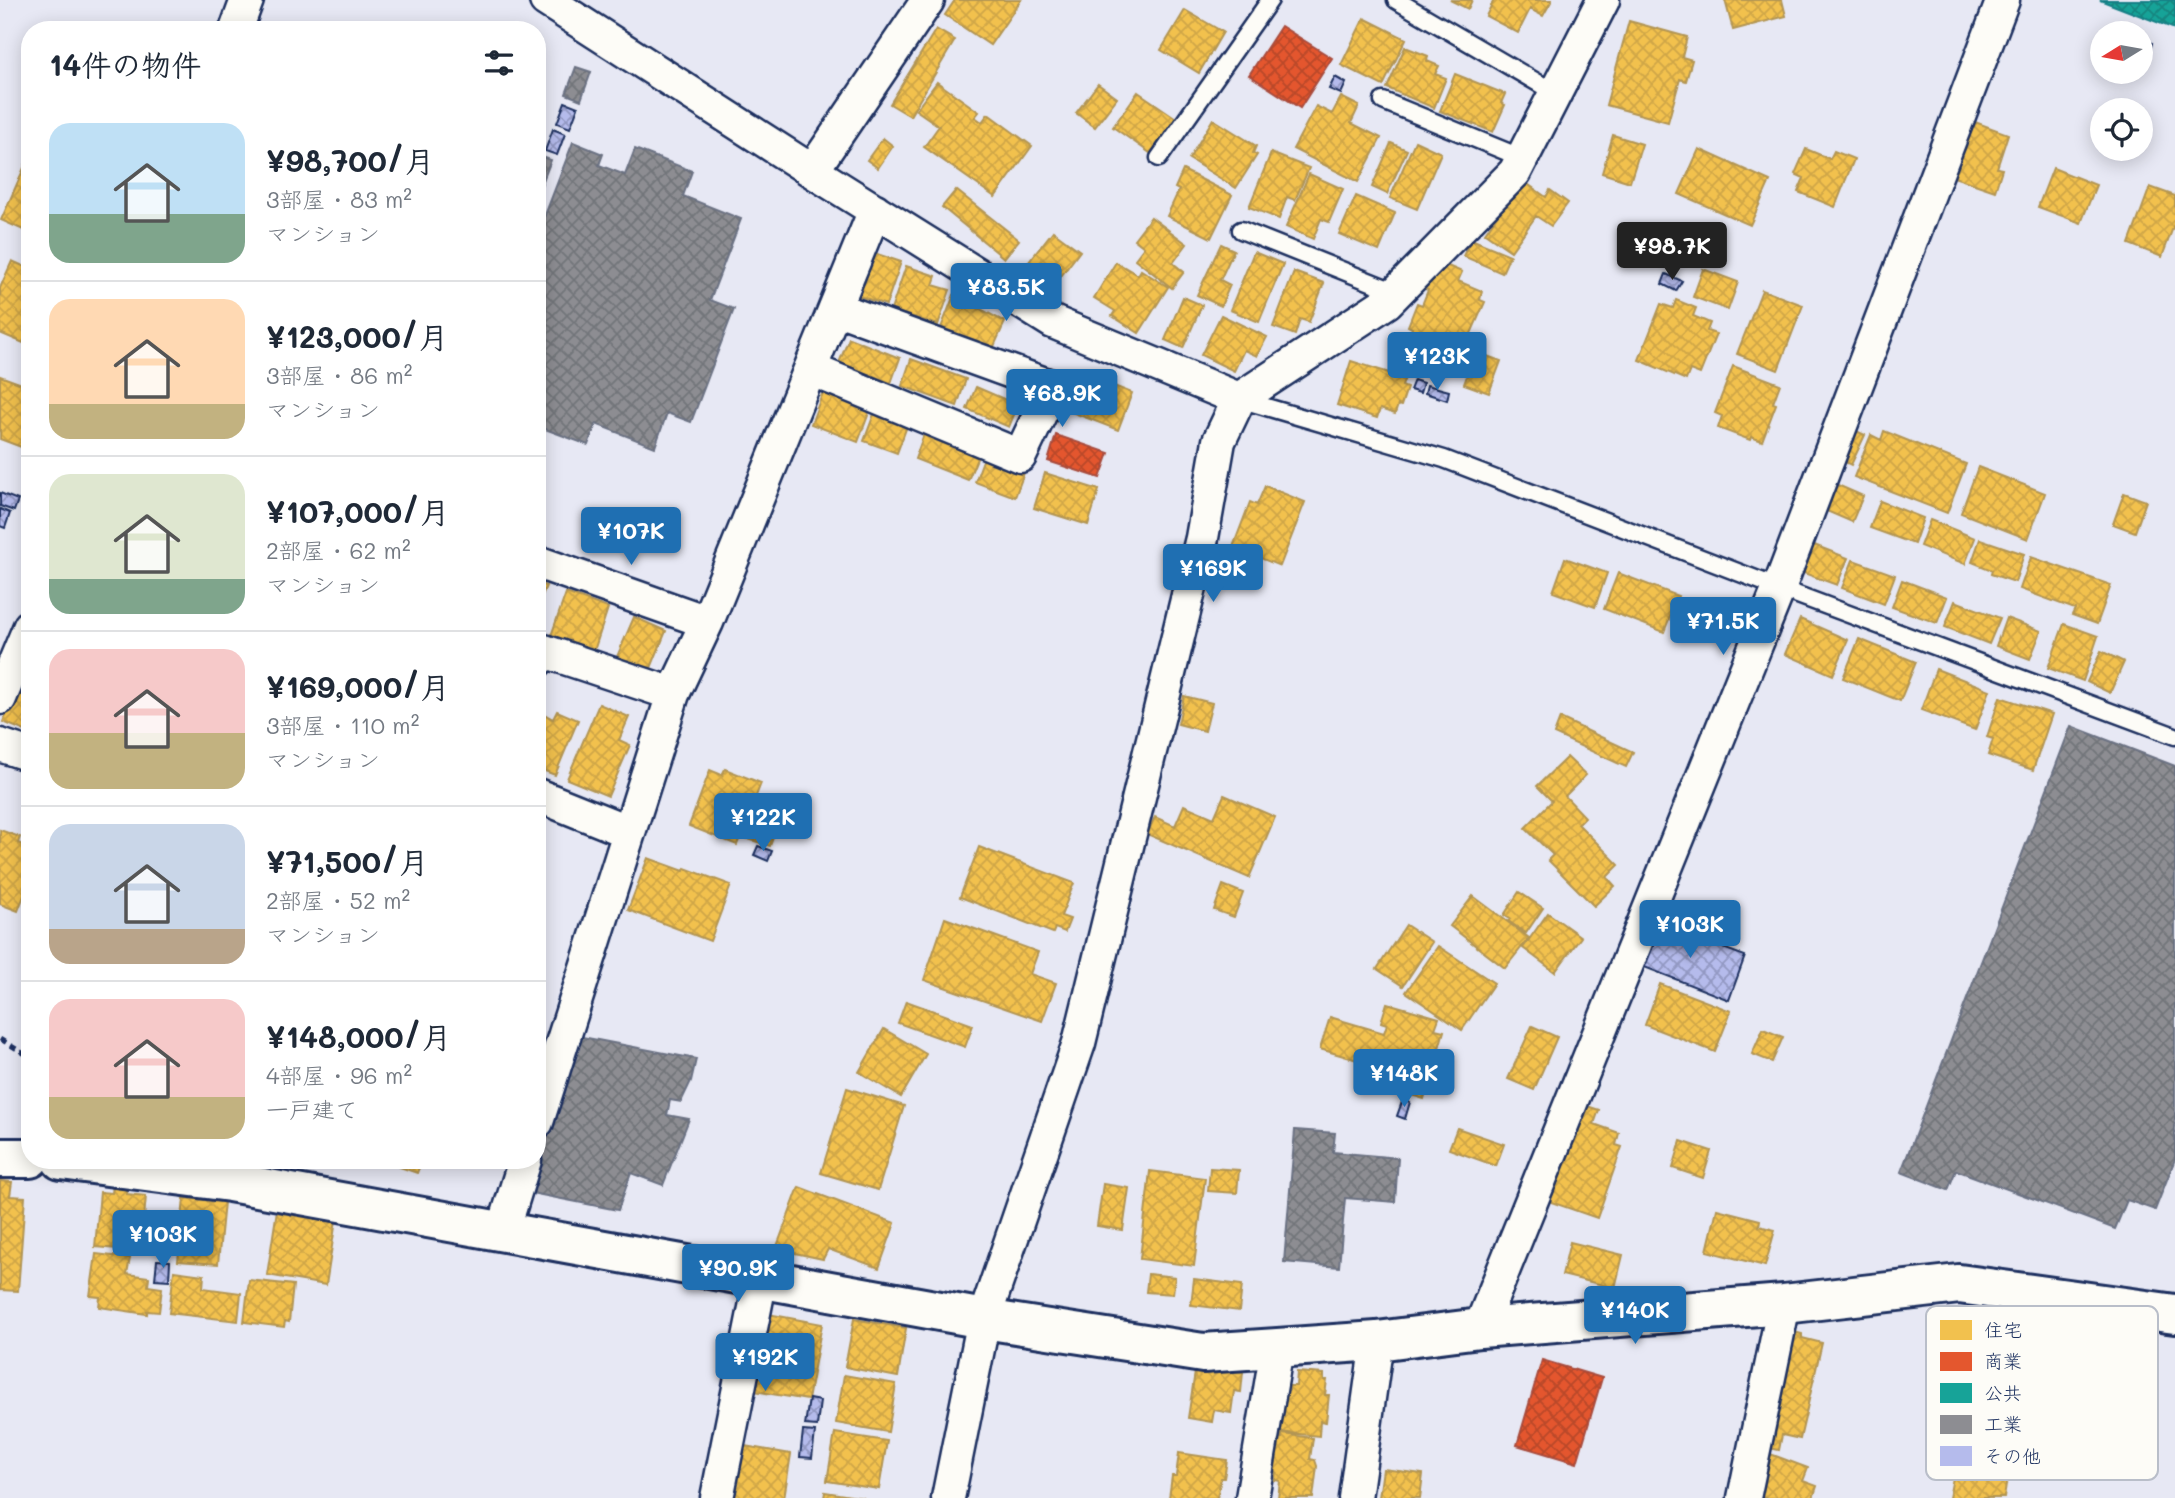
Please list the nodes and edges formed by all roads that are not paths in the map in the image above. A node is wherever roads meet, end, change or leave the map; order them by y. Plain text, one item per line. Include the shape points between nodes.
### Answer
1 (247, 0) edge
2 (546, 0) edge
3 (928, 0) edge
4 (1270, 0) edge
5 (1396, 0) edge
6 (1603, 0) edge
7 (2003, 0) edge
8 (239, 21) edge
9 (1557, 94) junction
10 (1383, 101) dead end
11 (1159, 158) dead end
12 (1522, 158) junction
13 (812, 171) junction
14 (875, 210) junction
15 (1241, 229) dead end
16 (1396, 292) junction
17 (835, 308) junction
18 (810, 369) junction
19 (1239, 399) junction
20 (546, 565) edge
21 (1779, 588) junction
22 (707, 622) junction
23 (21, 648) edge
24 (546, 652) edge
25 (673, 694) junction
26 (0, 698) edge
27 (2175, 736) edge
28 (0, 744) edge
29 (21, 752) edge
30 (546, 799) edge
31 (629, 832) junction
32 (546, 1094) edge
33 (0, 1158) edge
34 (21, 1158) edge
35 (138, 1169) edge
36 (522, 1169) edge
37 (503, 1231) junction
38 (761, 1278) junction
39 (1784, 1304) junction
40 (2113, 1305) joint
41 (2120, 1306) edge
42 (984, 1319) junction
43 (1480, 1328) junction
44 (1377, 1341) junction
45 (1277, 1348) junction
46 (717, 1498) edge
47 (947, 1498) edge
48 (1252, 1498) edge
49 (1354, 1498) edge
50 (1744, 1498) edge

1 - 8 street
2 - 13 street
3 - 13 street
4 - 11 lane
5 - 9 lane
6 - 9 street
7 - 21 street
9 - 12 street
10 - 12 lane
12 - 16 street via 1515,172
13 - 14 street
14 - 17 street
14 - 19 street via 1054,322
15 - 16 lane
16 - 19 street
17 - 18 street
17 - 18 street via 1053,387 1020,456
18 - 22 street
19 - 21 lane via 1444,459
19 - 42 street via 1219,441 1202,538 1079,1043
20 - 22 street
21 - 27 lane
21 - 43 street
22 - 25 street
23 - 26 street
24 - 25 street
25 - 31 street
28 - 29 street
30 - 31 street
31 - 32 street
33 - 34 street
35 - 37 street
36 - 37 street
37 - 38 street
38 - 42 street
38 - 46 street
39 - 40 street via 1959,1284
39 - 43 street
39 - 50 street
40 - 41 street
42 - 45 street via 1203,1353
42 - 47 street
43 - 44 street
44 - 45 street
44 - 49 street
45 - 48 street

